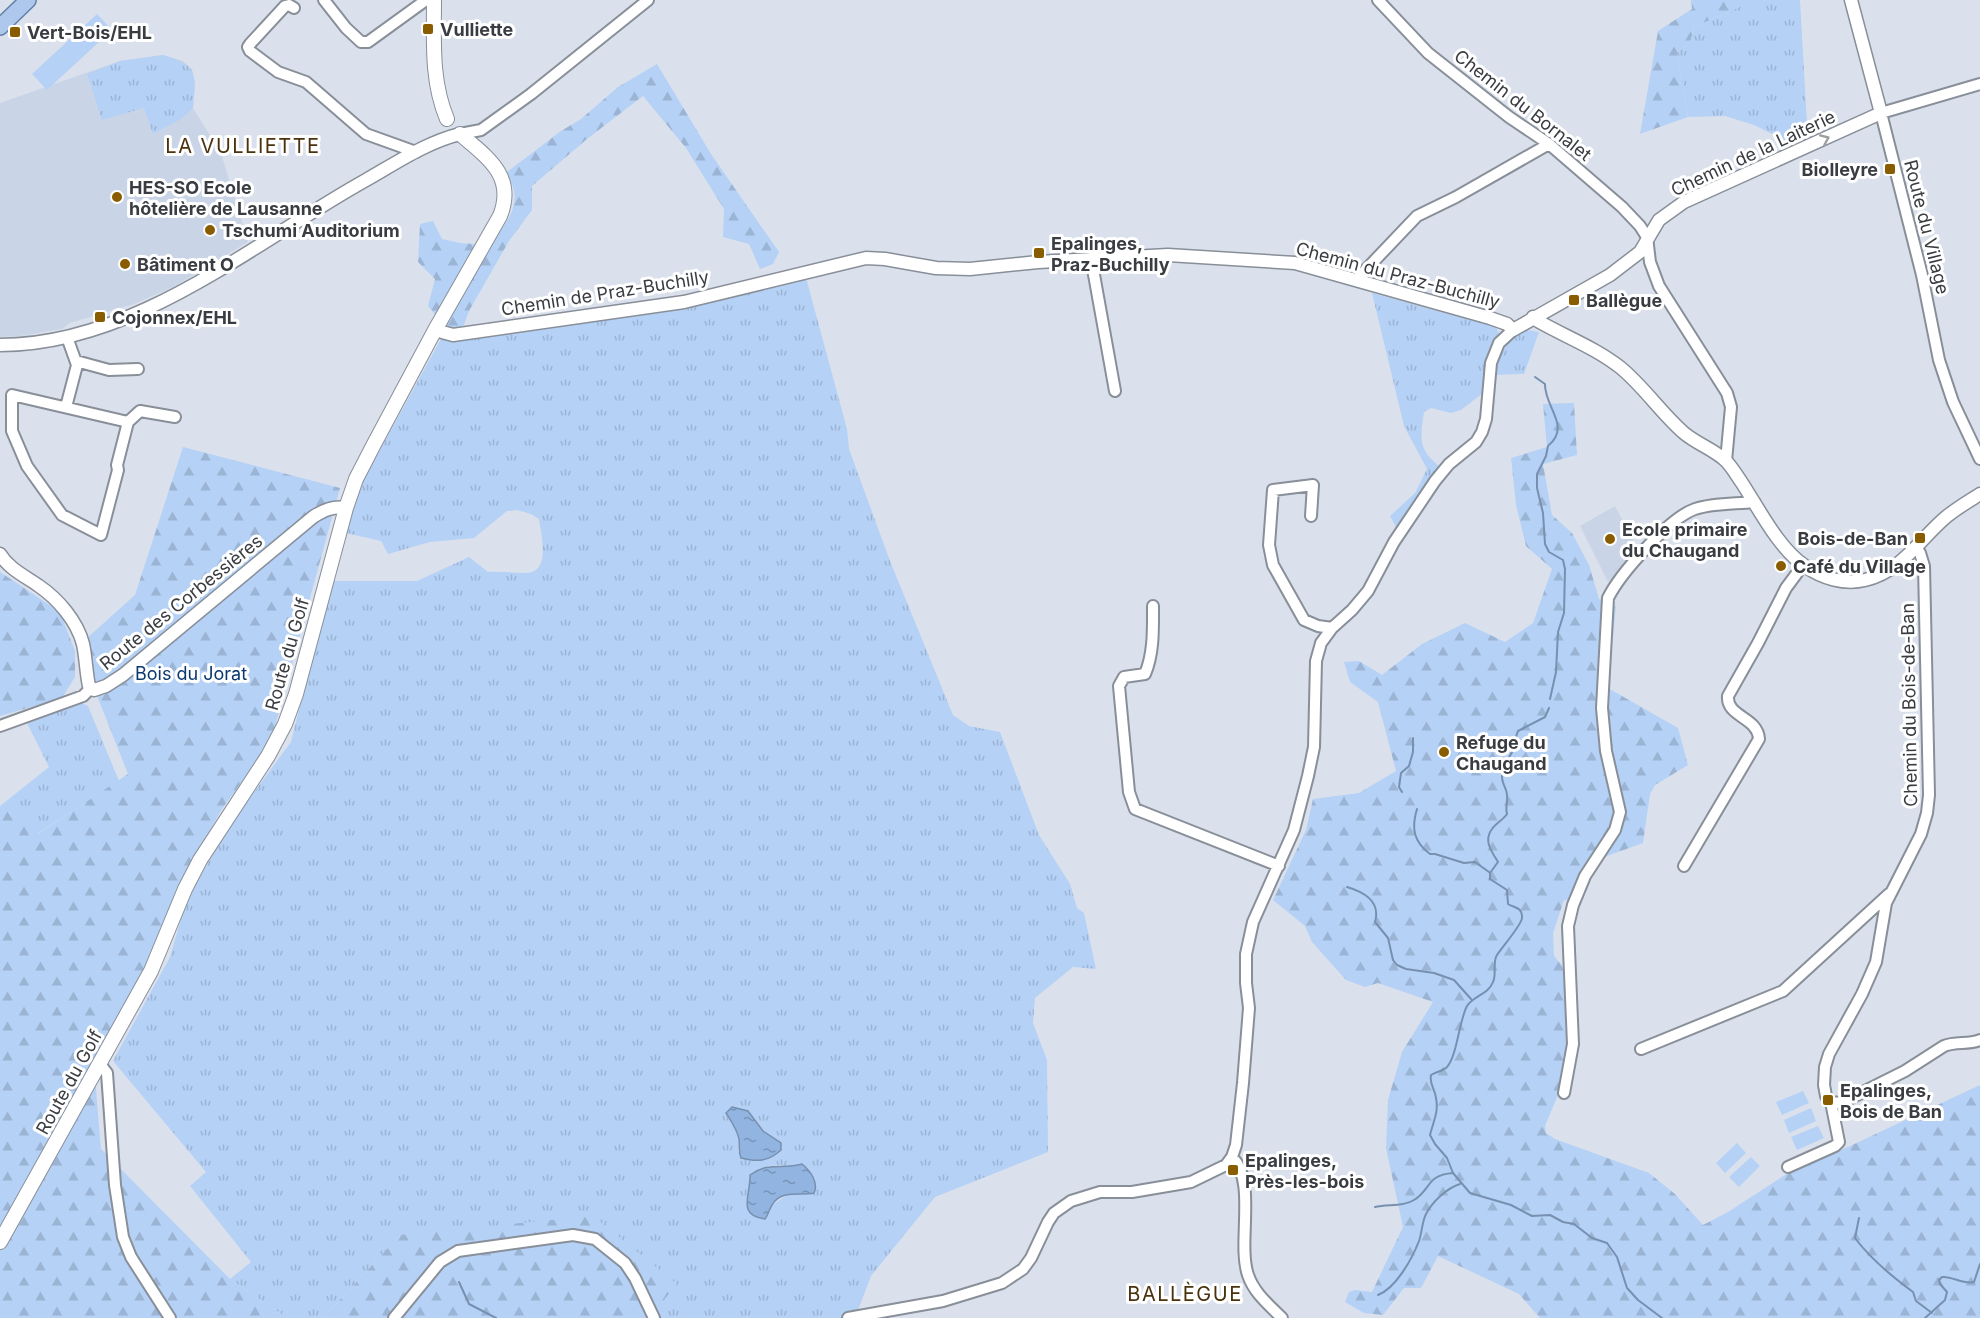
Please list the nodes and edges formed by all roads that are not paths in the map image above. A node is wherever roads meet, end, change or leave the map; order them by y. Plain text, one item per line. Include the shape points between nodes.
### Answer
1 (28, 0) edge
2 (324, 0) edge
3 (426, 0) edge
4 (434, 0) edge
5 (648, 0) edge
6 (1378, 0) edge
7 (1851, 0) edge
8 (294, 8) dead end
9 (1, 24) edge
10 (1980, 84) edge
11 (1881, 113) junction
12 (447, 119) joint
13 (481, 130) junction
14 (460, 134) junction
15 (1549, 144) junction
16 (475, 147) junction
17 (416, 152) junction
18 (1647, 237) junction
19 (1091, 258) junction
20 (921, 266) joint
21 (1357, 279) junction
22 (1533, 317) junction
23 (435, 330) junction
24 (1514, 330) junction
25 (67, 337) junction
26 (0, 345) edge
27 (76, 361) junction
28 (138, 369) dead end
29 (1115, 391) dead end
30 (66, 407) junction
31 (175, 417) dead end
32 (128, 422) junction
33 (1980, 459) edge
34 (1726, 460) junction
35 (1980, 494) edge
36 (1754, 502) junction
37 (346, 508) junction
38 (1311, 516) dead end
39 (1917, 548) junction
40 (0, 554) edge
41 (1803, 565) junction
42 (1153, 606) dead end
43 (1332, 628) junction
44 (90, 688) junction
45 (0, 726) edge
46 (1279, 866) junction
47 (1684, 866) dead end
48 (1891, 892) junction
49 (1980, 1040) edge
50 (1641, 1049) dead end
51 (100, 1064) junction
52 (1564, 1093) dead end
53 (1831, 1102) junction
54 (1232, 1157) junction
55 (1788, 1167) dead end
56 (0, 1242) edge
57 (170, 1318) edge
58 (394, 1318) edge
59 (654, 1318) edge
60 (848, 1318) edge
61 (1282, 1318) edge

1 - 9 main road
2 - 3 street via 361,42 368,42
4 - 12 main road via 436,81
5 - 13 street
6 - 15 street, Chemin du Bornalet via 1428,53
7 - 11 street, Route du Village
8 - 17 street via 285,6 250,44 250,51 278,72 306,82 366,134
10 - 11 street
18 -> 11 street, Chemin de la Laiterie via 1659,220 1684,202
11 - 33 street, Route du Village via 1939,360 1953,402
12 - 14 street
13 - 14 street
13 - 16 street
14 - 16 main road, Route du Golf
14 - 17 street
15 - 18 street, Chemin du Bornalet via 1622,207
15 - 21 street via 1417,216
16 - 23 main road, Route du Golf via 501,176 506,190 504,205
17 - 25 street via 168,299
18 - 22 street, Chemin de la Laiterie via 1640,252 1610,275
18 - 34 street via 1650,262 1659,286 1727,393 1731,407
19 - 20 street, Chemin du Praz-Buchilly via 970,269
19 - 21 street, Chemin du Praz-Buchilly via 1168,255 1295,263
19 - 29 street
20 - 23 street, Chemin de Praz-Buchilly via 866,258 684,302 453,335
21 - 24 street, Chemin du Praz-Buchilly via 1507,324
22 - 24 street, Chemin de la Laiterie
22 - 34 street via 1614,362 1683,432
23 - 37 main road, Route du Golf via 365,461
24 - 43 street via 1499,343 1491,363 1486,419 1476,442 1449,464 1394,542 1368,591
25 - 26 street
25 - 27 street
27 - 28 street via 109,370
27 - 30 street
30 - 32 street
30 - 32 street via 12,395 12,431 27,466 62,515 100,535
31 - 32 street via 141,411
34 - 36 street
35 - 39 street via 1945,518
36 - 41 street
36 - 52 street via 1702,507 1682,516 1650,545 1615,584 1608,598 1602,708 1606,751 1620,812 1615,830 1585,876 1568,926 1573,1044
37 - 44 street, Route des Corbessières via 333,507 318,514 123,675 100,689
37 - 51 main road, Route du Golf via 285,724 200,860 154,966
38 - 43 street via 1313,485 1273,490 1269,545 1273,565 1300,614 1307,622
39 - 41 street via 1886,573 1865,580 1835,580
39 - 48 street, Chemin du Bois-de-Ban via 1924,566 1929,795 1921,834
40 - 44 street via 13,568 49,592 71,620 82,643
41 - 47 street via 1786,588 1728,696 1731,708 1754,725 1759,739
42 - 46 street via 1145,674 1124,677 1119,686 1129,792 1135,808
43 - 46 street via 1321,643 1316,661 1314,747 1308,776 1294,830
44 - 45 street, Route des Corbessières via 83,696
46 - 54 street via 1253,922 1246,954 1250,1008
48 - 50 street, Chemin du Bois-de-Ban via 1783,991
48 - 53 street, Chemin du Bois-de-Ban via 1882,915 1876,962 1825,1067 1824,1085
49 - 53 street via 1951,1043 1842,1103
51 - 56 main road, Route du Golf
51 - 57 street via 107,1073 123,1237 131,1257
53 - 55 street, Chemin du Bois-de-Ban via 1837,1144
54 - 60 street via 1222,1168 1191,1182 1100,1192 1071,1201 1054,1213 1023,1269 1002,1283 944,1301
54 - 61 street via 1244,1187 1247,1274 1255,1290
58 - 59 street via 440,1262 459,1251 573,1235 595,1239 625,1263

